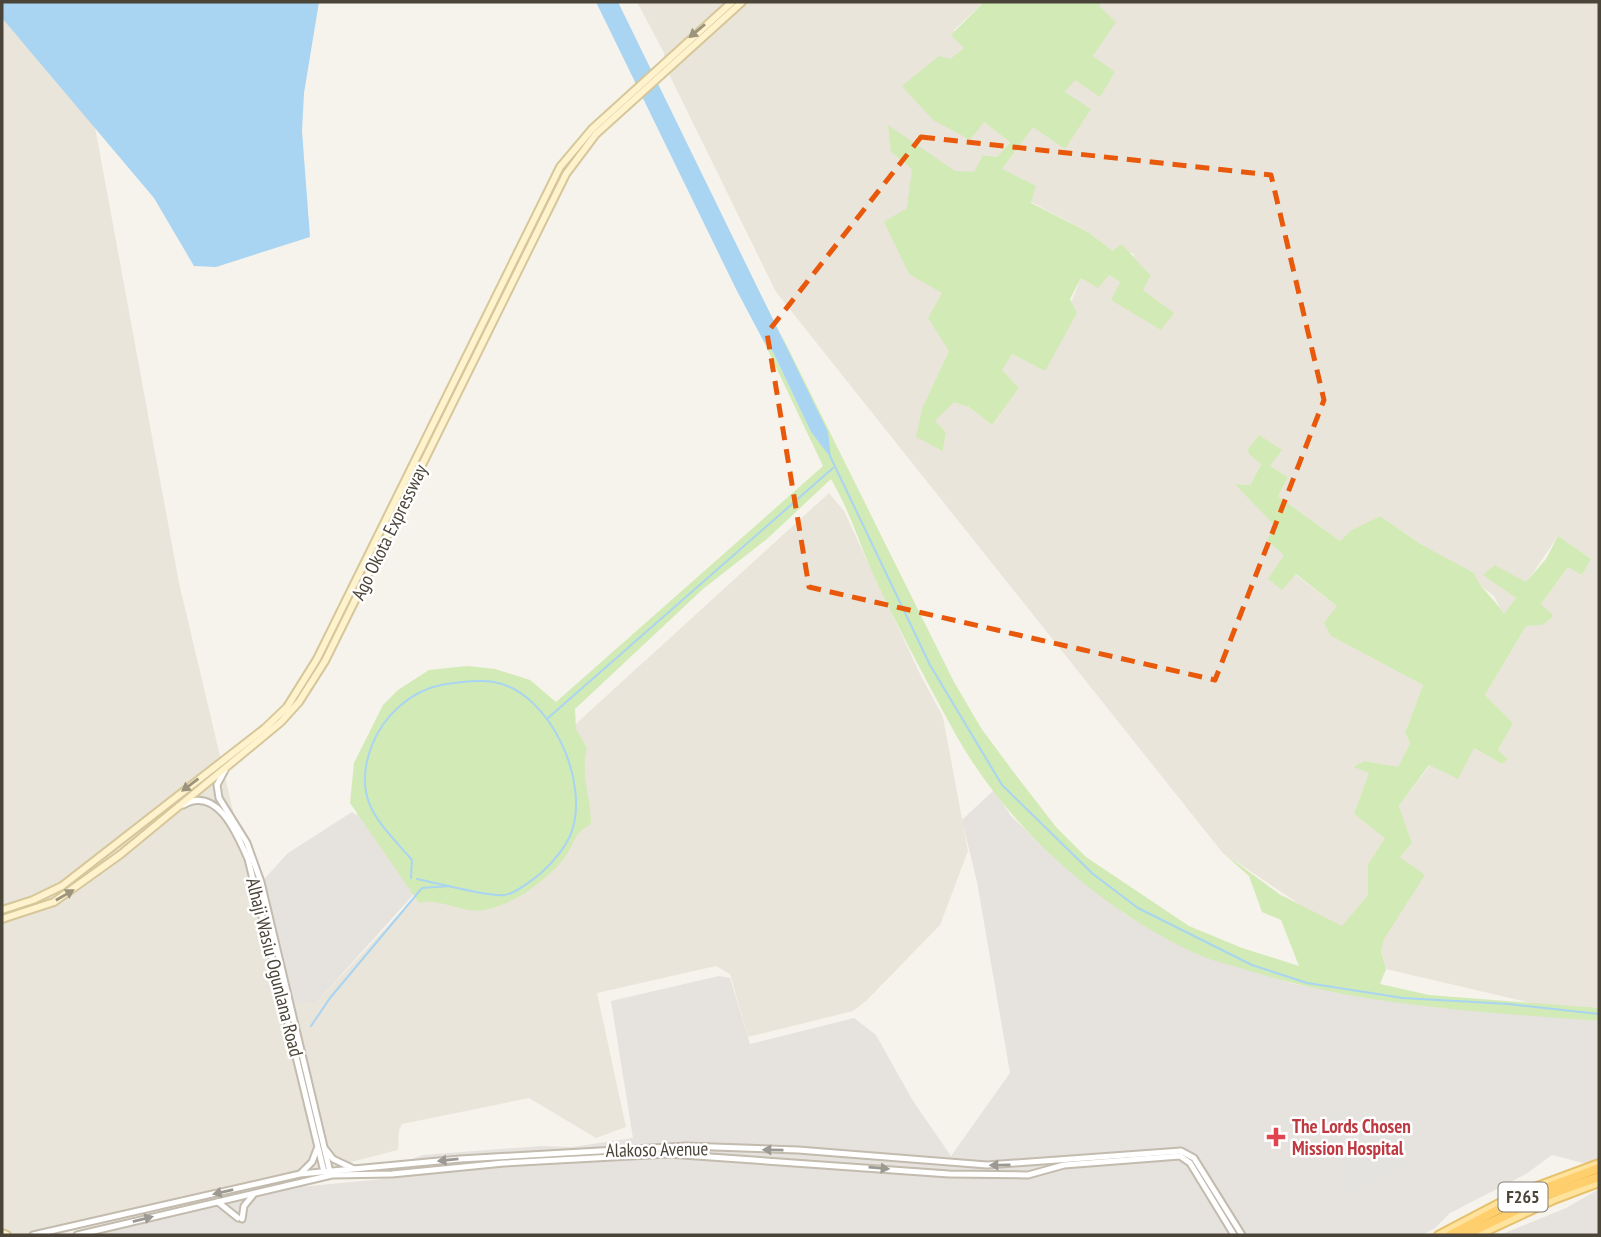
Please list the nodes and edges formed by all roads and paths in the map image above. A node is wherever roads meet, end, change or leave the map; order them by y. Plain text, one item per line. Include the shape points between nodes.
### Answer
1 (732, 2) edge
2 (742, 2) edge
3 (629, 100) junction
4 (610, 117) junction
5 (226, 767) junction
6 (177, 809) junction
7 (2, 910) edge
8 (2, 919) edge
9 (320, 1144) junction
10 (742, 1150) junction
11 (855, 1156) junction
12 (743, 1158) junction
13 (1599, 1163) edge
14 (1029, 1164) junction
15 (855, 1166) junction
16 (352, 1168) junction
17 (1599, 1168) edge
18 (327, 1173) junction
19 (300, 1174) junction
20 (1030, 1174) junction
21 (1599, 1177) edge
22 (1599, 1183) edge
23 (265, 1190) junction
24 (218, 1202) junction
25 (2, 1233) edge
26 (7, 1235) edge
27 (33, 1235) edge
28 (77, 1235) edge
29 (1234, 1235) edge
30 (1242, 1235) edge
31 (1438, 1235) edge
32 (1450, 1235) edge
33 (1465, 1235) edge
34 (1479, 1235) edge

1 -> 3 main road, Ago Okota Expressway via 675,50
2 - 3 main road, Ago Okota Expressway
3 - 4 main road, Ago Okota Expressway
4 - 5 main road, Ago Okota Expressway via 557,188 316,678 281,722
4 -> 7 main road, Ago Okota Expressway via 579,142 553,179 354,588 287,707 62,886
5 - 6 main road, Ago Okota Expressway
5 - 9 street, Alhaji Wasiu Ogunlana Road via 218,795 247,843 261,882
8 -> 6 main road, Ago Okota Expressway via 44,906 74,890
6 - 9 street, Alhaji Wasiu Ogunlana Road via 194,800 215,805 243,849
9 - 16 street via 333,1159
9 - 18 street, Alhaji Wasiu Ogunlana Road
9 - 19 street
11 -> 10 street, Alakoso Avenue
10 - 12 street
10 -> 16 street, Alakoso Avenue via 630,1147
14 -> 11 street, Alakoso Avenue via 945,1164
11 - 15 street
12 - 15 street, Alakoso Avenue
12 - 18 street, Alakoso Avenue via 645,1154 391,1174
13 - 31 main road via 1518,1193
14 - 20 street
14 - 30 street, Alakoso Avenue via 1147,1152 1189,1153
15 -> 20 street, Alakoso Avenue via 949,1174
16 - 18 street, Alakoso Avenue
17 - 32 highway, F265 via 1524,1196
18 - 19 street, Alakoso Avenue
18 - 23 street, Alakoso Avenue
19 -> 27 street, Alakoso Avenue
20 - 29 street, Alakoso Avenue via 1064,1165 1183,1157
21 - 33 highway, F265 via 1550,1194
22 - 34 main road
23 - 24 street, Alakoso Avenue
23 - 24 street via 250,1196 240,1218
28 -> 24 street, Alakoso Avenue
25 - 26 main road

